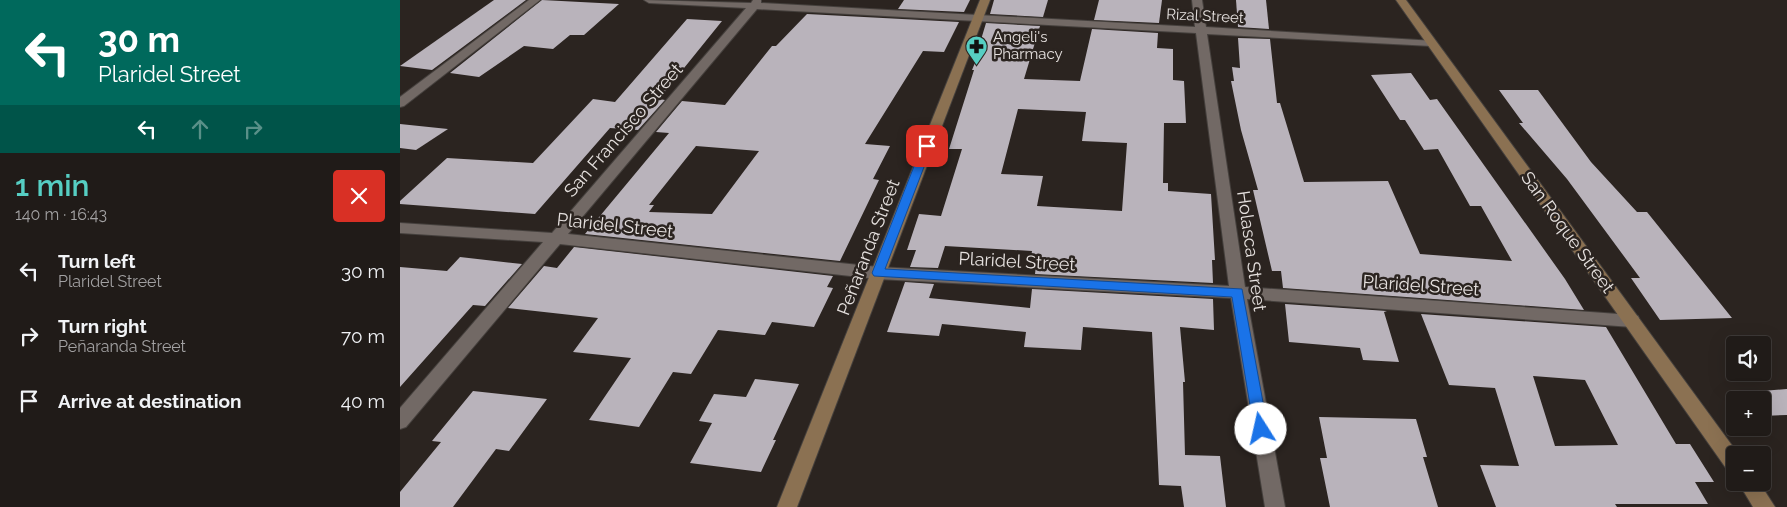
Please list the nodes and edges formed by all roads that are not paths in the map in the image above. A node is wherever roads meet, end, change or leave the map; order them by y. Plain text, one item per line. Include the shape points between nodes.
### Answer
1 (534, 0) edge
2 (649, 0) edge
3 (985, 0) edge
4 (1197, 0) edge
5 (1401, 0) edge
6 (756, 3) edge
7 (977, 19) junction
8 (1202, 31) junction
9 (1431, 43) junction
10 (400, 103) edge
11 (400, 228) edge
12 (555, 238) junction
13 (878, 273) junction
14 (1238, 292) junction
15 (1632, 320) junction
16 (400, 421) edge
17 (1726, 452) edge
18 (1753, 491) edge
19 (787, 507) edge
20 (1275, 507) edge
21 (1765, 507) edge

1 - 10 street
2 - 6 street, Rizal Street
3 - 7 street, Peñaranda Street
4 - 8 street, Holasca Street
5 - 9 street, San Roque Street
6 - 7 street, Rizal Street
6 - 12 street, San Francisco Street
7 - 8 street, Rizal Street
7 - 13 street, Peñaranda Street
8 - 9 street, Rizal Street
8 - 14 street, Holasca Street
9 - 15 street, San Roque Street
11 - 12 street, Plaridel Street
12 - 13 street, Plaridel Street
12 - 16 street, San Francisco Street
13 - 14 street, Plaridel Street
13 - 19 street, Peñaranda Street
14 - 15 street, Plaridel Street
14 - 20 street, Holasca Street
15 - 17 street, San Roque Street
18 - 21 street

